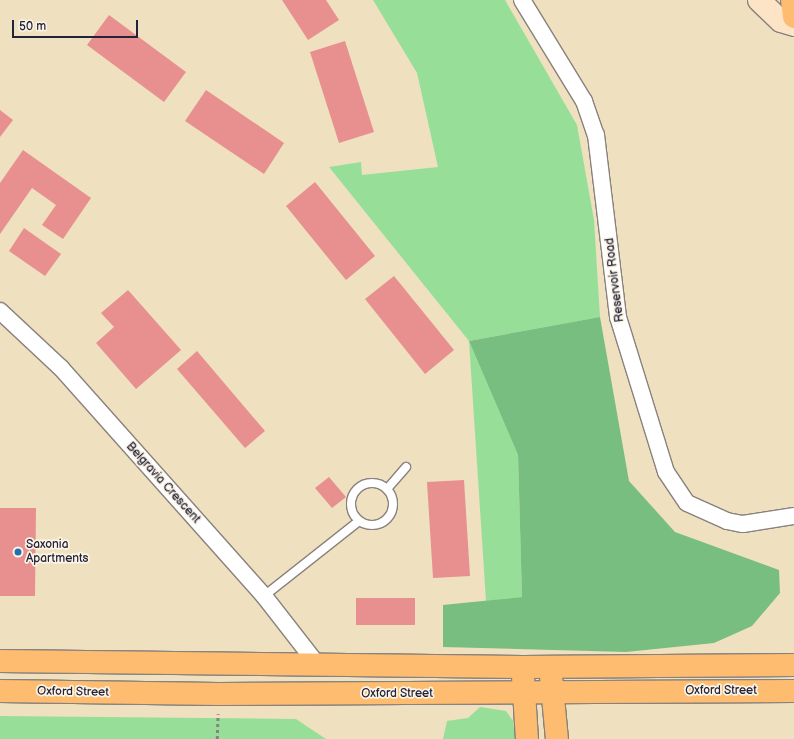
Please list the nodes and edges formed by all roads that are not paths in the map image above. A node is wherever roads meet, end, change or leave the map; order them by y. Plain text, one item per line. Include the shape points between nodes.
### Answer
1 (522, 0) edge
2 (760, 0) edge
3 (792, 0) edge
4 (794, 17) edge
5 (794, 25) edge
6 (0, 311) edge
7 (406, 468) dead end
8 (387, 489) junction
9 (794, 516) edge
10 (359, 521) junction
11 (264, 596) junction
12 (0, 661) edge
13 (317, 664) junction
14 (794, 665) edge
15 (523, 667) junction
16 (551, 667) junction
17 (0, 691) edge
18 (552, 691) junction
19 (794, 691) edge
20 (523, 692) junction
21 (527, 739) edge
22 (556, 739) edge

1 - 9 street, Reservoir Road via 584,101 596,135 618,318 655,444 672,484 687,503 727,521 743,524
2 - 5 street via 781,21
3 - 4 main road
6 - 11 street, Belgravia Crescent via 61,368
7 - 8 lane
8 - 10 lane via 393,507 388,518 370,526
8 - 10 lane via 375,483 356,490 350,503
10 - 11 lane
11 - 13 street, Belgravia Crescent
12 - 13 main road
13 - 15 main road
14 - 16 main road
15 - 16 main road
15 - 20 main road
16 - 18 main road
17 - 20 main road, Oxford Street via 218,694
18 - 19 main road, Oxford Street
18 - 20 main road, Oxford Street
18 - 22 main road
20 - 21 main road

